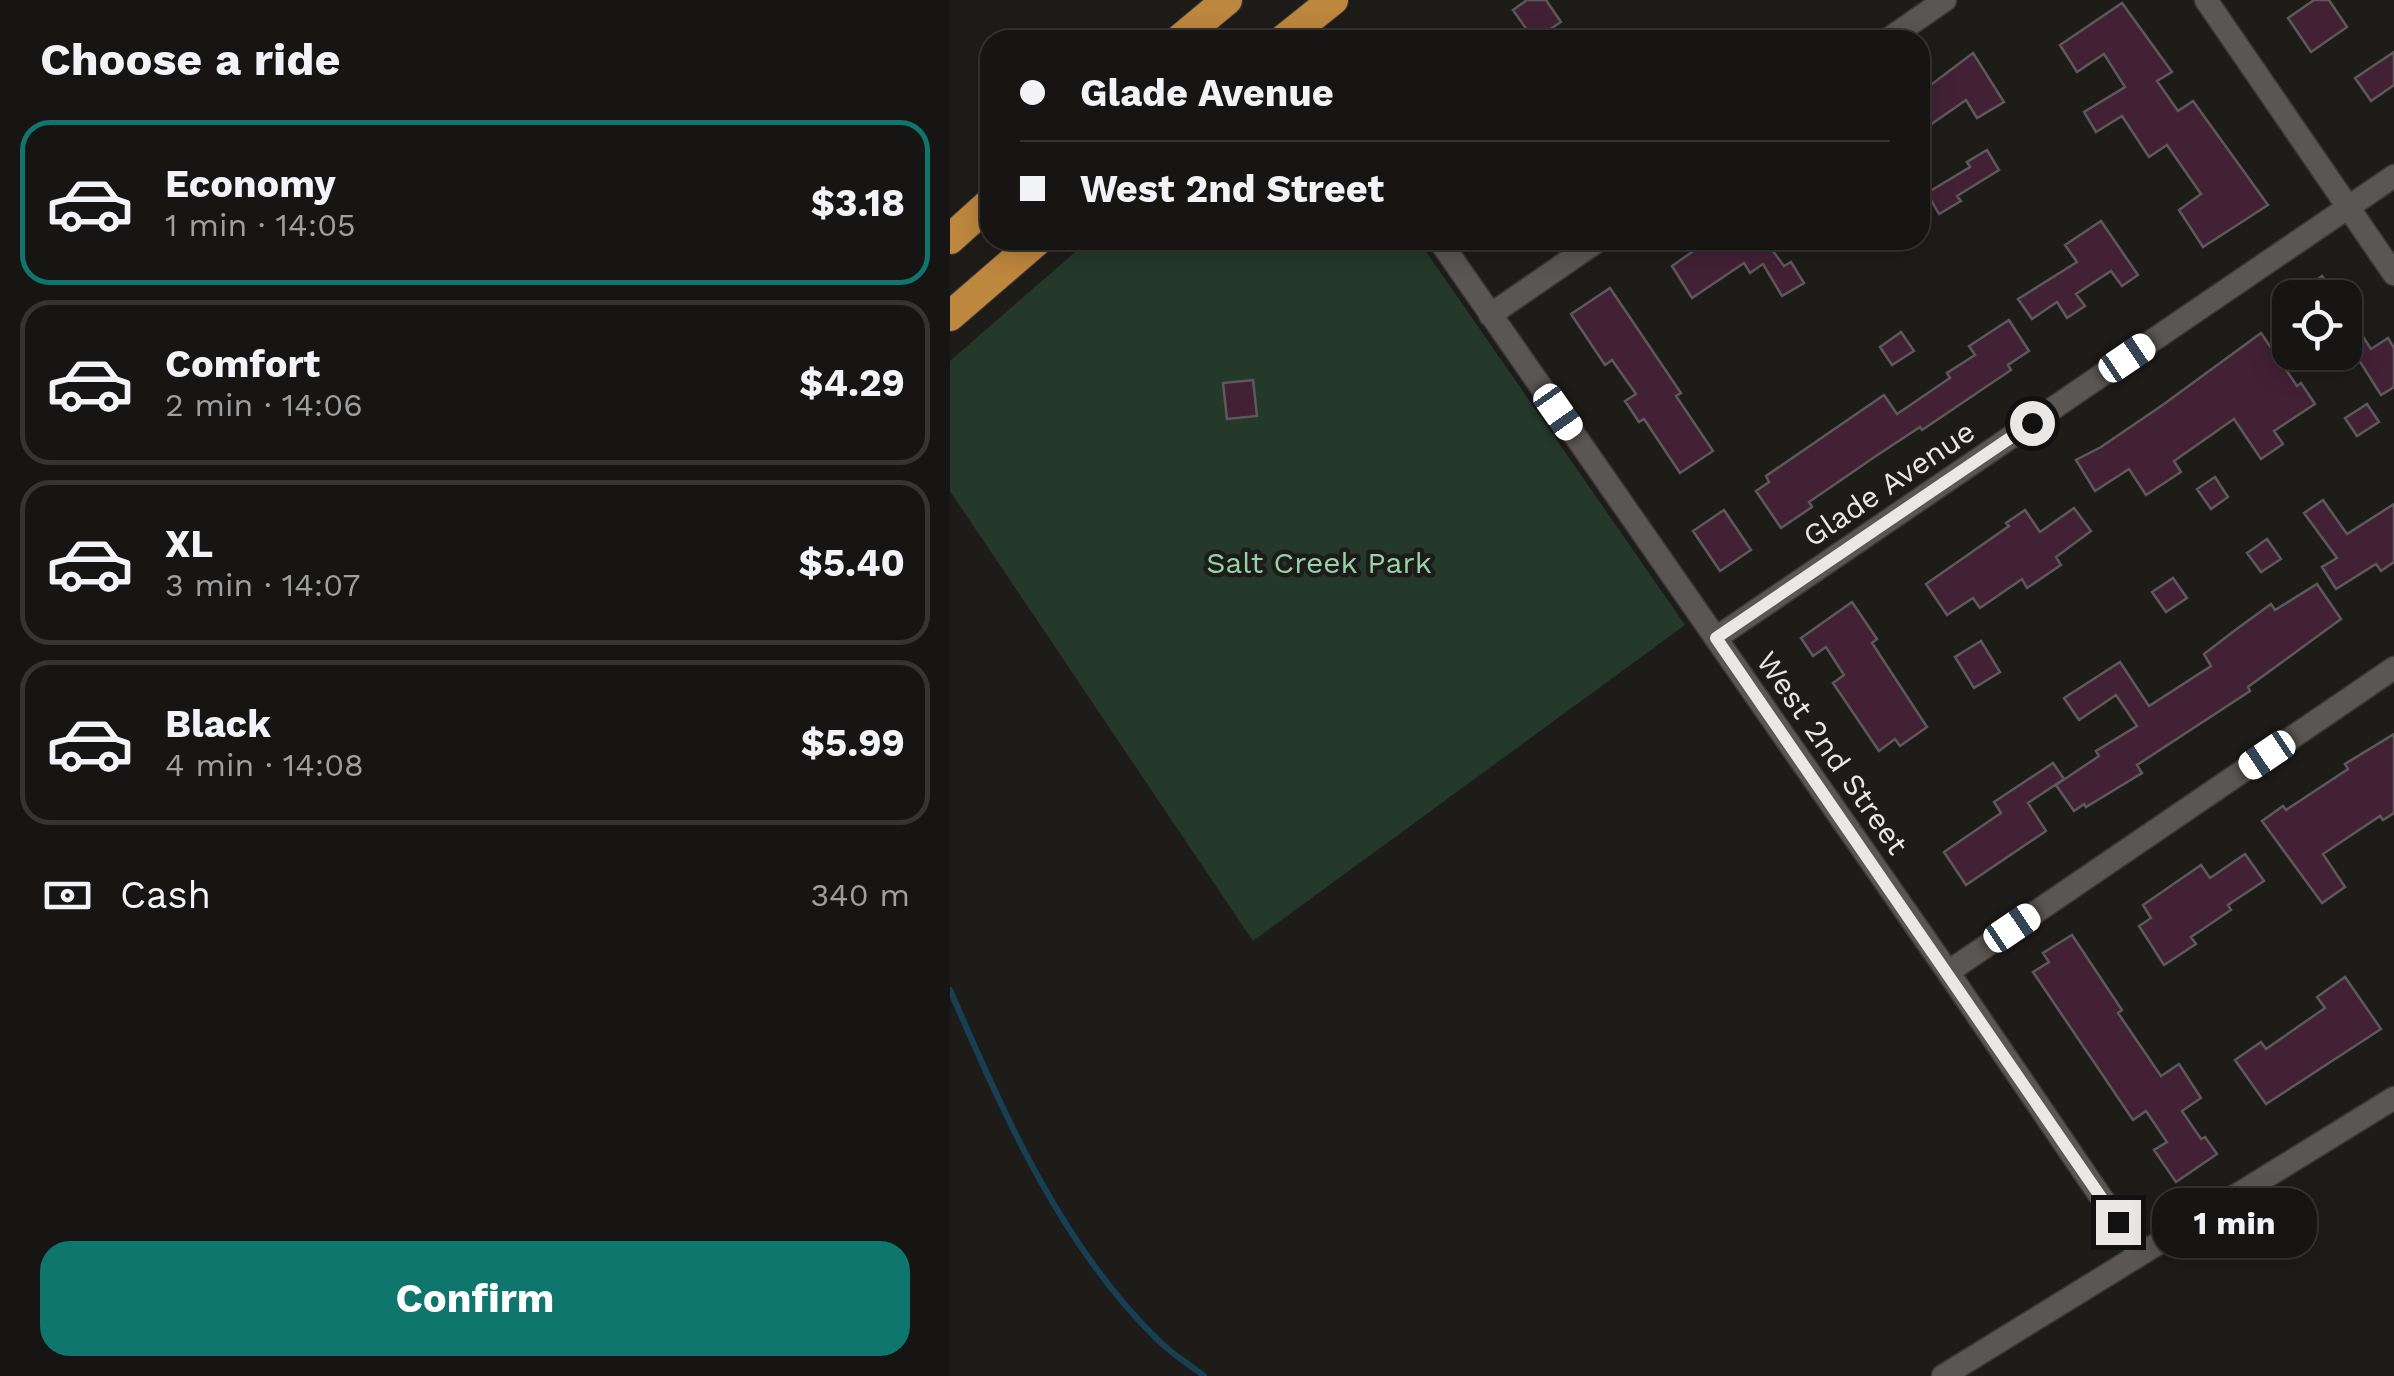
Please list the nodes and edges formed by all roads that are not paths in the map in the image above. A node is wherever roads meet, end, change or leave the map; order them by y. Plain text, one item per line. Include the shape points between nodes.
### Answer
1 (1228, 0) edge
2 (1334, 0) edge
3 (1945, 0) edge
4 (2206, 0) edge
5 (1191, 30) edge
6 (1302, 30) edge
7 (1902, 30) edge
8 (2394, 176) edge
9 (2348, 207) junction
10 (980, 212) edge
11 (950, 240) edge
12 (1026, 250) edge
13 (1447, 250) edge
14 (1584, 250) edge
15 (2394, 274) edge
16 (1490, 315) junction
17 (950, 316) edge
18 (1716, 638) junction
19 (2394, 668) edge
20 (1948, 972) junction
21 (2394, 1098) edge
22 (2139, 1253) junction
23 (1942, 1376) edge

1 - 5 highway
2 - 6 highway
3 - 7 street
4 - 9 street
8 - 9 street, Glade Avenue
9 - 15 street
9 - 18 street, Glade Avenue
10 - 11 highway
12 - 17 highway
13 - 16 street, West 2nd Street
14 - 16 street
16 - 18 street, West 2nd Street
18 - 20 street, West 2nd Street
19 - 20 street
20 - 22 street, West 2nd Street
21 - 22 street
22 - 23 street

